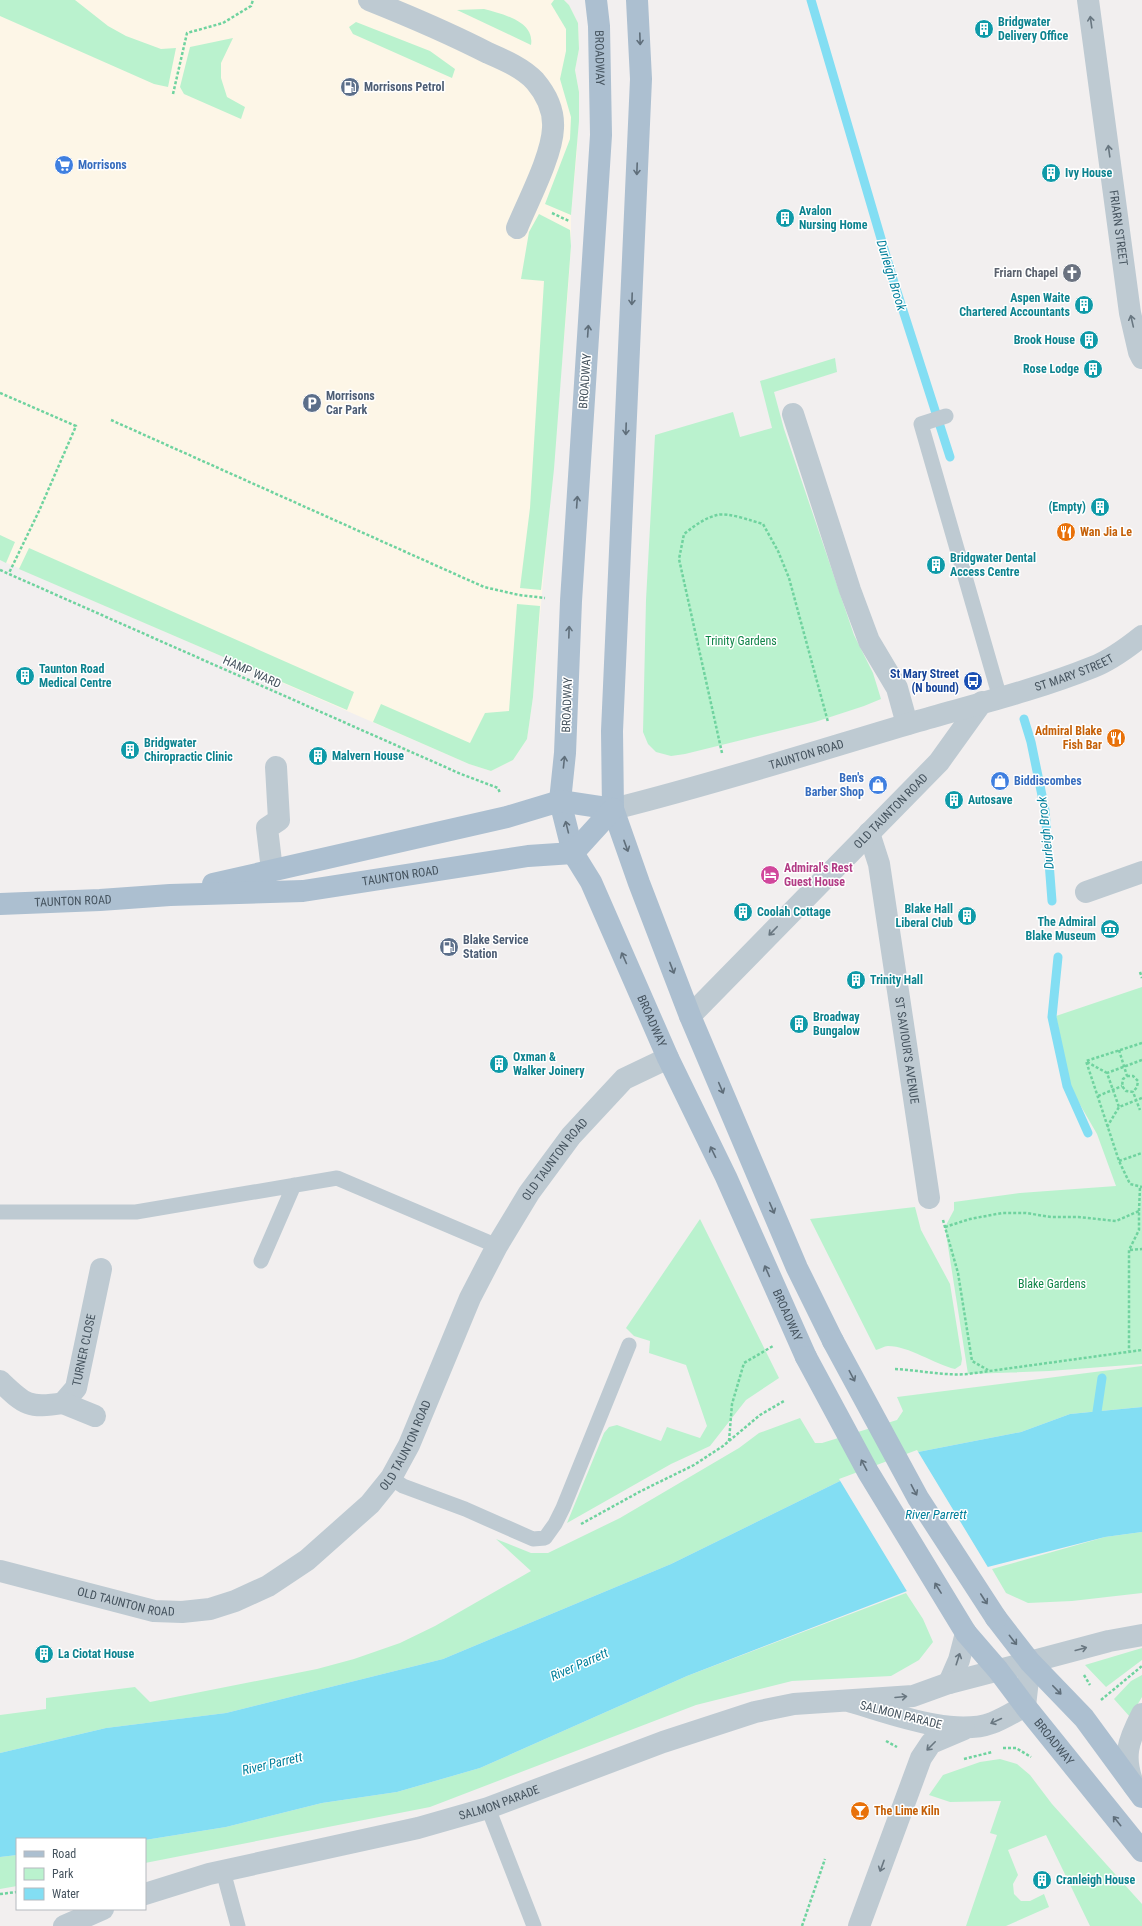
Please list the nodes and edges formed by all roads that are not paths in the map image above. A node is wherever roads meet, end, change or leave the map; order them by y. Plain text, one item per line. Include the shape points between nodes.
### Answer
1 (368, 0) edge
2 (596, 0) edge
3 (637, 0) edge
4 (1088, 0) edge
5 (517, 228) dead end
6 (1142, 358) edge
7 (793, 414) dead end
8 (939, 418) dead end
9 (1142, 636) edge
10 (991, 700) junction
11 (907, 724) junction
12 (276, 767) dead end
13 (560, 801) junction
14 (613, 809) junction
15 (868, 832) junction
16 (573, 853) junction
17 (272, 870) junction
18 (1142, 872) edge
19 (1086, 892) dead end
20 (170, 895) junction
21 (0, 904) edge
22 (690, 1016) junction
23 (668, 1058) junction
24 (294, 1185) junction
25 (929, 1198) road end
26 (0, 1212) edge
27 (497, 1246) junction
28 (261, 1261) dead end
29 (101, 1269) dead end
30 (630, 1345) dead end
31 (0, 1381) edge
32 (62, 1403) junction
33 (95, 1416) dead end
34 (391, 1478) junction
35 (0, 1571) edge
36 (966, 1633) junction
37 (1142, 1635) edge
38 (1030, 1662) junction
39 (998, 1670) junction
40 (949, 1683) junction
41 (848, 1701) junction
42 (1025, 1706) junction
43 (1142, 1714) edge
44 (965, 1729) junction
45 (1139, 1793) edge
46 (488, 1808) junction
47 (1142, 1851) edge
48 (223, 1871) junction
49 (146, 1894) edge
50 (101, 1910) edge
51 (64, 1926) edge
52 (238, 1926) edge
53 (534, 1926) edge
54 (860, 1926) edge

1 - 5 street via 461,39 510,64 534,80 544,94 552,110 552,143
13 -> 2 main road, BROADWAY via 565,753 571,601 601,135 599,26
3 -> 14 main road via 641,79 612,731
6 -> 4 street, FRIARN STREET via 1130,313
7 - 11 street via 850,590 869,641 897,688
8 - 10 lane via 921,424
9 - 10 street, ST MARY STREET via 1118,654 1094,666
10 - 11 street, TAUNTON ROAD
10 - 15 street, OLD TAUNTON ROAD via 939,762
11 - 14 street, TAUNTON ROAD via 729,778
12 - 17 street via 279,820 267,828
13 - 14 main road, TAUNTON ROAD
16 -> 13 main road, BROADWAY
13 - 17 main road, TAUNTON ROAD via 507,817
14 - 16 main road
14 -> 22 main road
15 -> 22 street, OLD TAUNTON ROAD
15 - 25 street, ST SAVIOUR'S AVENUE via 878,864
16 - 20 main road, TAUNTON ROAD via 528,856 303,891
23 -> 16 main road, BROADWAY via 591,882
17 - 20 main road, TAUNTON ROAD
18 - 19 street
20 - 21 main road, TAUNTON ROAD
22 -> 38 main road, bridge via 797,1268 833,1341 918,1498 996,1618
23 - 27 street, OLD TAUNTON ROAD via 624,1079 571,1136 528,1193
36 -> 23 main road, BROADWAY, bridge via 868,1472 806,1357 726,1177
24 - 26 lane via 136,1212
24 - 27 lane via 337,1178
24 - 28 lane
27 - 34 street, OLD TAUNTON ROAD via 470,1298 409,1445
29 - 32 street, TURNER CLOSE via 76,1388
30 - 34 lane via 563,1508 545,1538 533,1539 465,1509 403,1486
31 - 32 street via 21,1400 33,1405
32 - 33 street
34 - 35 street, OLD TAUNTON ROAD via 370,1504 307,1560 268,1586 210,1609 154,1611
36 - 39 main road, BROADWAY
40 -> 36 street via 959,1660
38 -> 37 street, SALMON PARADE
38 - 39 street, SALMON PARADE
38 - 42 street
38 -> 45 main road via 1084,1718
39 - 40 street, SALMON PARADE
39 - 42 main road, BROADWAY
41 -> 40 street, SALMON PARADE via 913,1696
41 - 44 street, SALMON PARADE via 933,1725
41 - 46 street, SALMON PARADE via 794,1704 755,1712 663,1742
42 -> 44 street, SALMON PARADE via 991,1723
47 -> 42 main road, BROADWAY
43 - 45 street via 1131,1736 1126,1755 1129,1774
44 -> 54 street via 931,1743 921,1758
46 - 48 street, SALMON PARADE via 418,1828
46 - 53 lane
48 - 49 street, SALMON PARADE
48 - 52 lane
50 - 51 street

